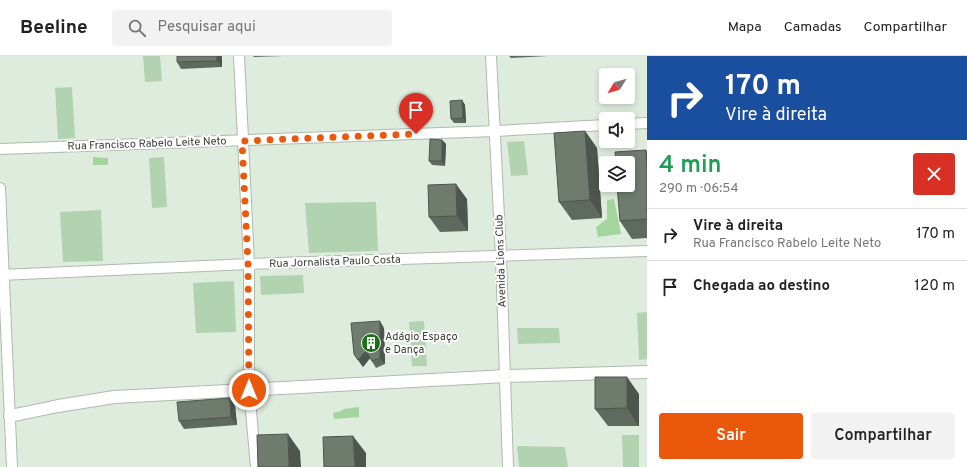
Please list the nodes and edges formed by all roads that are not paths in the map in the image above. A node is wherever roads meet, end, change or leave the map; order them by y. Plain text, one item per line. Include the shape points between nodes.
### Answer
1 (239, 56) edge
2 (491, 56) edge
3 (647, 123) edge
4 (635, 124) edge
5 (599, 125) edge
6 (496, 131) junction
7 (242, 141) junction
8 (0, 149) edge
9 (0, 188) edge
10 (647, 252) edge
11 (501, 257) junction
12 (248, 264) junction
13 (1, 275) edge
14 (647, 372) edge
15 (506, 376) junction
16 (249, 390) junction
17 (5, 417) edge
18 (12, 467) edge
19 (256, 467) edge
20 (508, 467) edge

1 - 7 street
2 - 6 street, Avenida Lions Club
3 - 4 street
5 - 6 street, Rua Francisco Rabelo Leite Neto
6 - 7 street, Rua Francisco Rabelo Leite Neto
6 - 11 street, Avenida Lions Club
7 - 8 street, Rua Francisco Rabelo Leite Neto
7 - 12 street
9 - 13 street
10 - 11 street, Rua Jornalista Paulo Costa
11 - 12 street, Rua Jornalista Paulo Costa
11 - 15 street, Avenida Lions Club
12 - 13 street, Rua Jornalista Paulo Costa
12 - 16 street
13 - 17 street
14 - 15 street
15 - 16 street
15 - 20 street, Avenida Lions Club
16 - 17 street via 114,397
16 - 19 street
17 - 18 street

